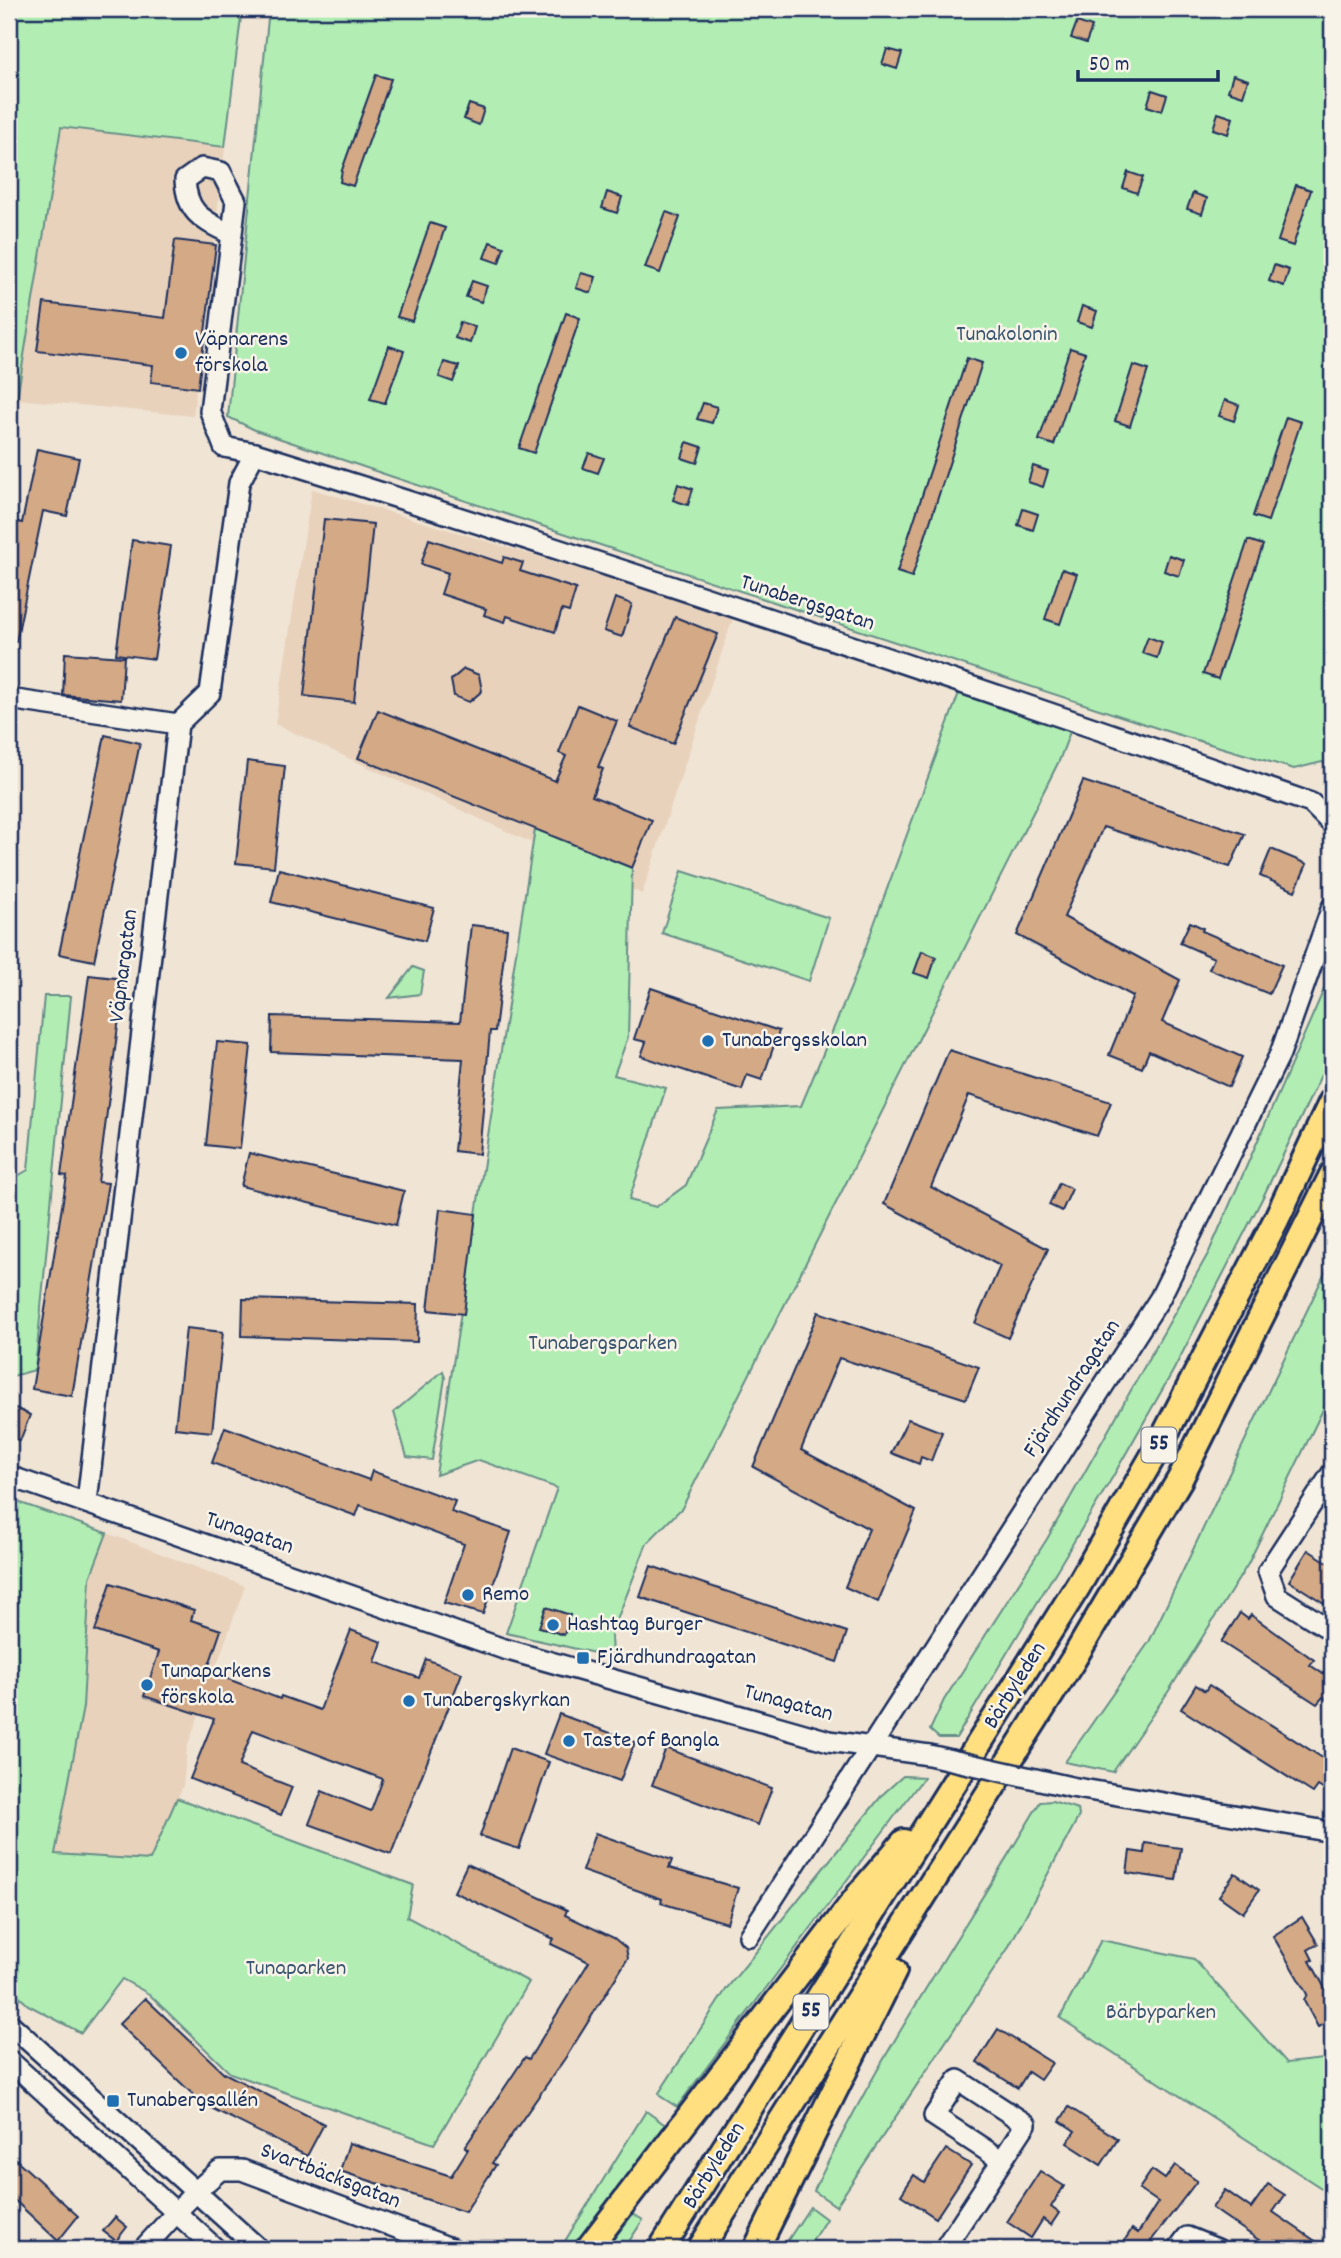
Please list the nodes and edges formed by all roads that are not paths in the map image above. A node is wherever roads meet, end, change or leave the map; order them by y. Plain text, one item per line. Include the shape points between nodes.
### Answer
1 (232, 235) dead end
2 (254, 453) junction
3 (9, 699) edge
4 (178, 724) junction
5 (1332, 824) edge
6 (1332, 907) edge
7 (1332, 1101) edge
8 (1332, 1175) edge
9 (1332, 1473) edge
10 (9, 1476) edge
11 (87, 1502) junction
12 (1332, 1631) edge
13 (872, 1747) junction
14 (961, 1776) junction
15 (1332, 1832) edge
16 (952, 1854) junction
17 (748, 1936) dead end
18 (9, 2023) edge
19 (9, 2060) edge
20 (1002, 2160) junction
21 (195, 2192) junction
22 (176, 2212) junction
23 (144, 2249) edge
24 (216, 2249) edge
25 (259, 2249) edge
26 (453, 2249) edge
27 (588, 2249) edge
28 (661, 2249) edge
29 (700, 2249) edge
30 (756, 2249) edge
31 (944, 2249) edge
32 (1178, 2249) edge
33 (1217, 2249) edge

1 - 2 street, Tunabergsgatan via 210,411 223,447
2 - 4 street via 236,496 209,693
2 - 5 street, Tunabergsgatan via 841,640 1311,803
3 - 4 street
4 - 11 street, Väpnargatan
6 - 13 street, Fjärdhundragatan via 1280,1054 1160,1298
7 - 14 main road, Bärbyleden / 55 via 1160,1444
8 - 16 main road, Bärbyleden / 55 via 1180,1479
9 - 12 street via 1268,1571 1277,1596
10 - 11 street, Tunagatan
11 - 13 street, Tunagatan via 500,1648 790,1730
13 - 15 street, Tunagatan, bridge
13 - 17 street, Fjärdhundragatan
14 - 27 main road via 861,1892
14 - 28 main road, Bärbyleden / 55
16 - 29 main road, Bärbyleden / 55
16 - 30 main road
18 - 21 street
19 - 22 street
20 - 20 street via 1026,2124 958,2080 934,2116
20 - 31 street
21 - 22 street, Svartbäcksgatan
21 - 25 street
21 - 26 street, Svartbäcksgatan via 220,2170 242,2170
22 - 23 street, Svartbäcksgatan
22 - 24 street
32 - 33 street via 1187,2237

